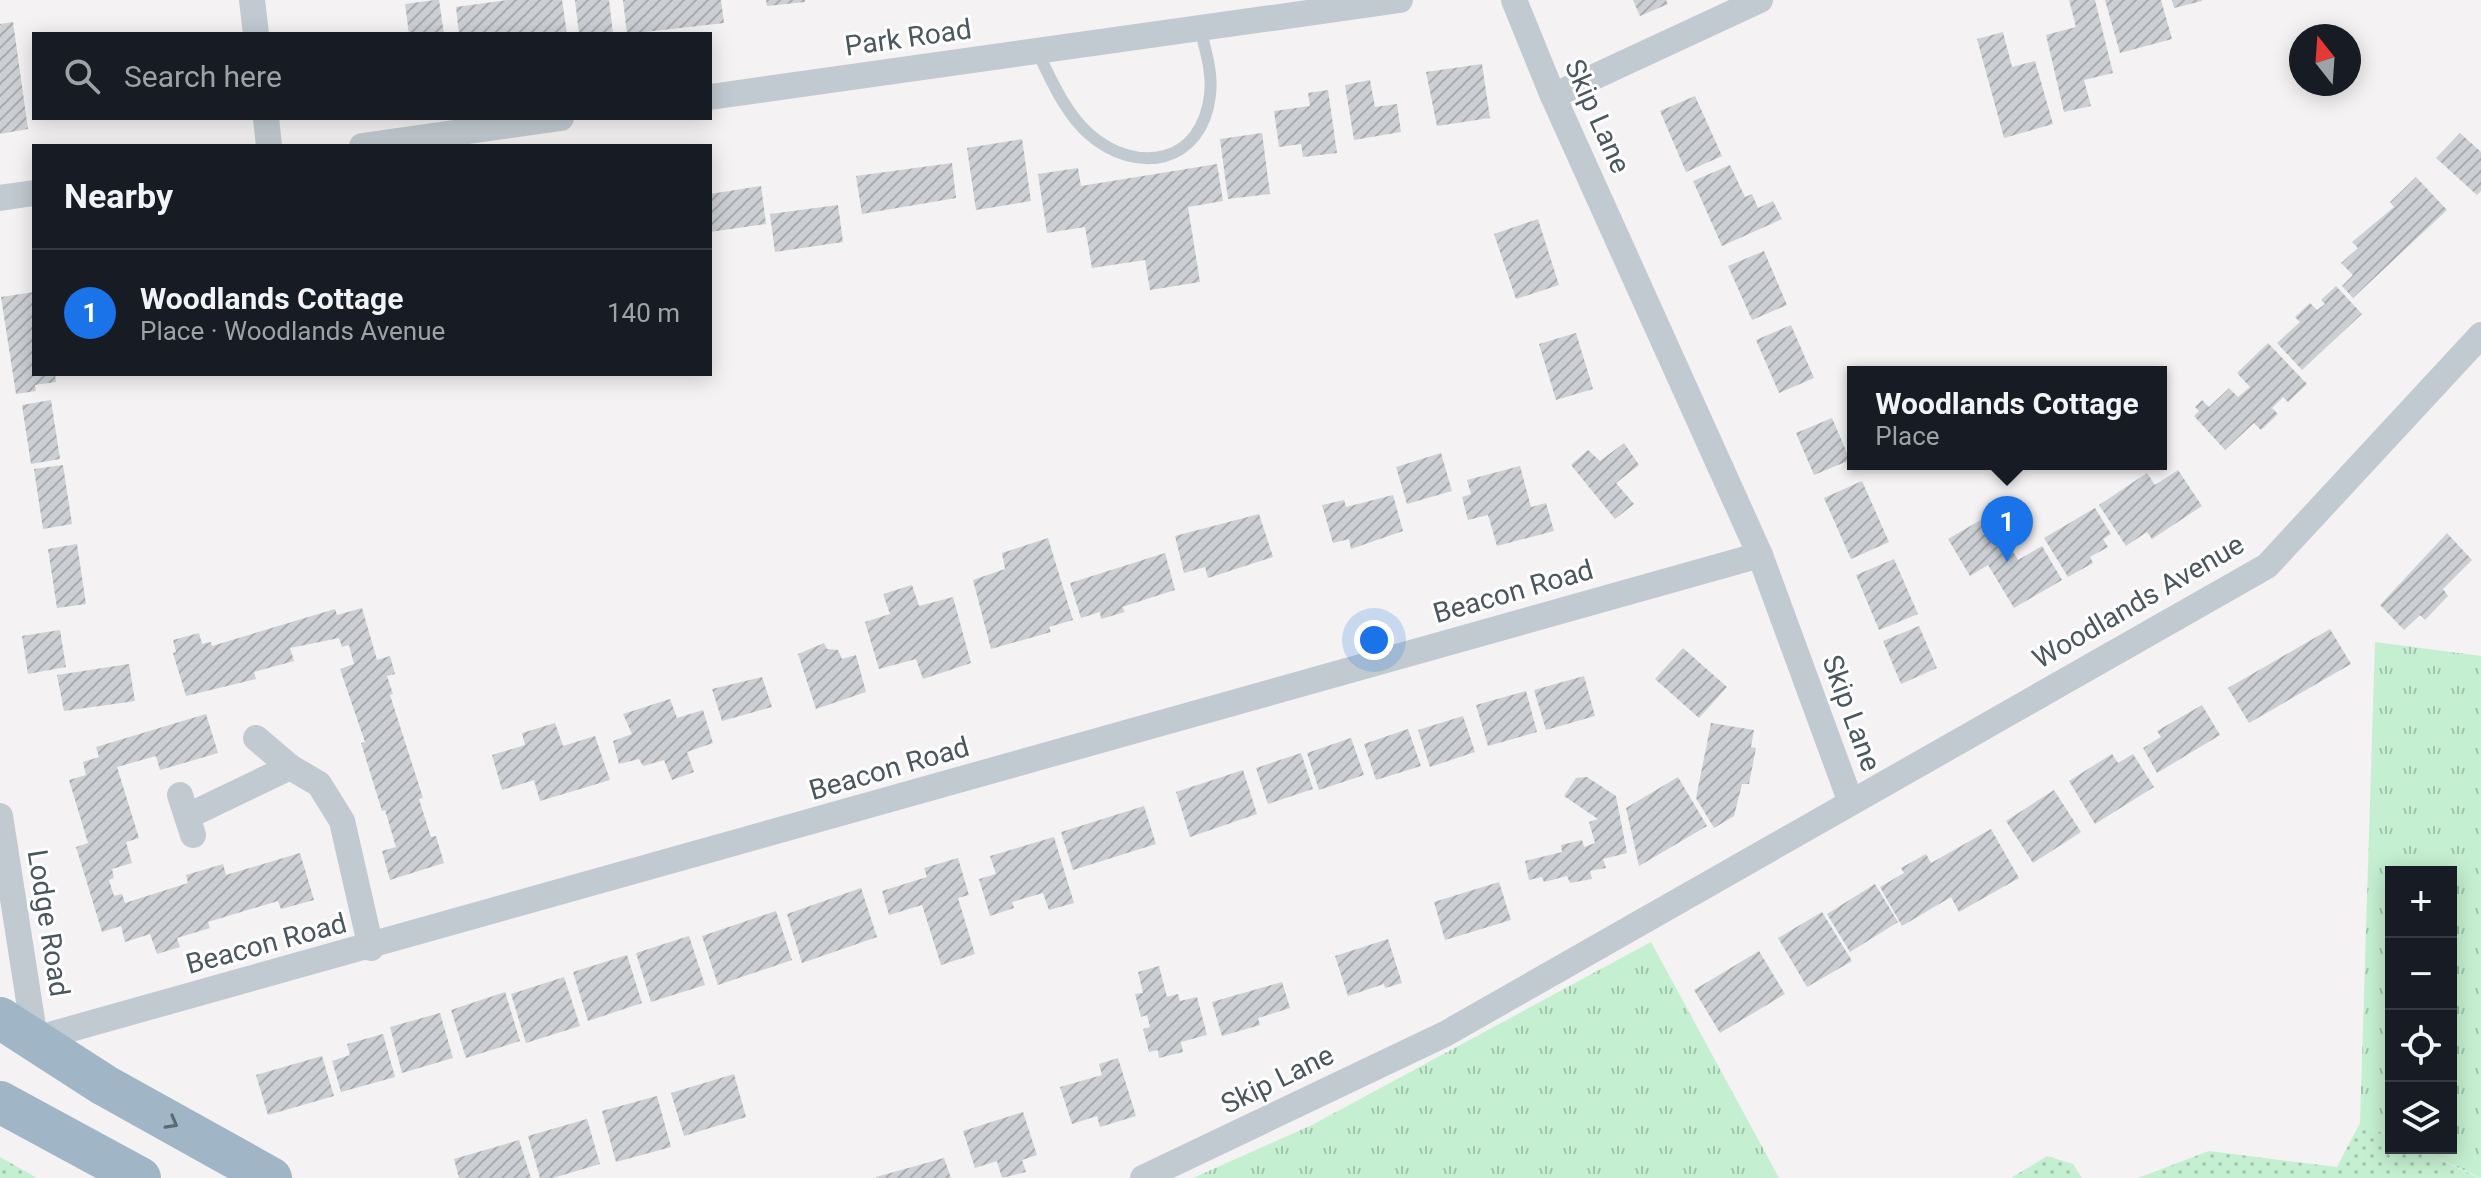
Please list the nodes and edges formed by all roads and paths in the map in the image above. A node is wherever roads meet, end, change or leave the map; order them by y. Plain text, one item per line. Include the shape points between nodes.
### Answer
1 (252, 0) edge
2 (1400, 0) edge
3 (1514, 0) edge
4 (1760, 0) edge
5 (1200, 28) junction
6 (256, 32) edge
7 (1037, 51) junction
8 (1553, 96) junction
9 (712, 97) edge
10 (266, 120) edge
11 (547, 120) edge
12 (269, 144) edge
13 (376, 144) edge
14 (32, 193) edge
15 (0, 198) edge
16 (2481, 335) edge
17 (1760, 555) junction
18 (256, 738) dead end
19 (290, 767) junction
20 (1850, 800) junction
21 (0, 816) edge
22 (187, 816) dead end
23 (371, 948) junction
24 (0, 1018) edge
25 (35, 1039) junction
26 (104, 1085) junction
27 (0, 1102) edge
28 (76, 1144) junction
29 (140, 1178) edge
30 (271, 1178) edge
31 (1143, 1178) edge

1 - 6 street
2 - 5 street, Park Road
3 - 8 street, Skip Lane
4 - 8 street
5 - 7 street, Park Road
5 - 7 lane via 1211,92 1202,128 1190,145 1152,158 1110,148 1086,132
7 - 9 street, Park Road
8 - 17 street, Skip Lane
10 - 12 street
11 - 13 street
14 - 15 street
16 - 20 street, Woodlands Avenue via 2267,566
17 - 20 street, Skip Lane
17 - 23 street, Beacon Road
18 - 19 street
19 - 22 street
19 - 23 street via 319,784 342,821
20 - 31 street, Skip Lane via 1445,1034
21 - 25 street, Lodge Road
23 - 25 street, Beacon Road
24 - 25 highway
25 - 26 highway
26 - 28 highway
26 -> 30 highway
27 - 28 highway
28 - 29 highway

